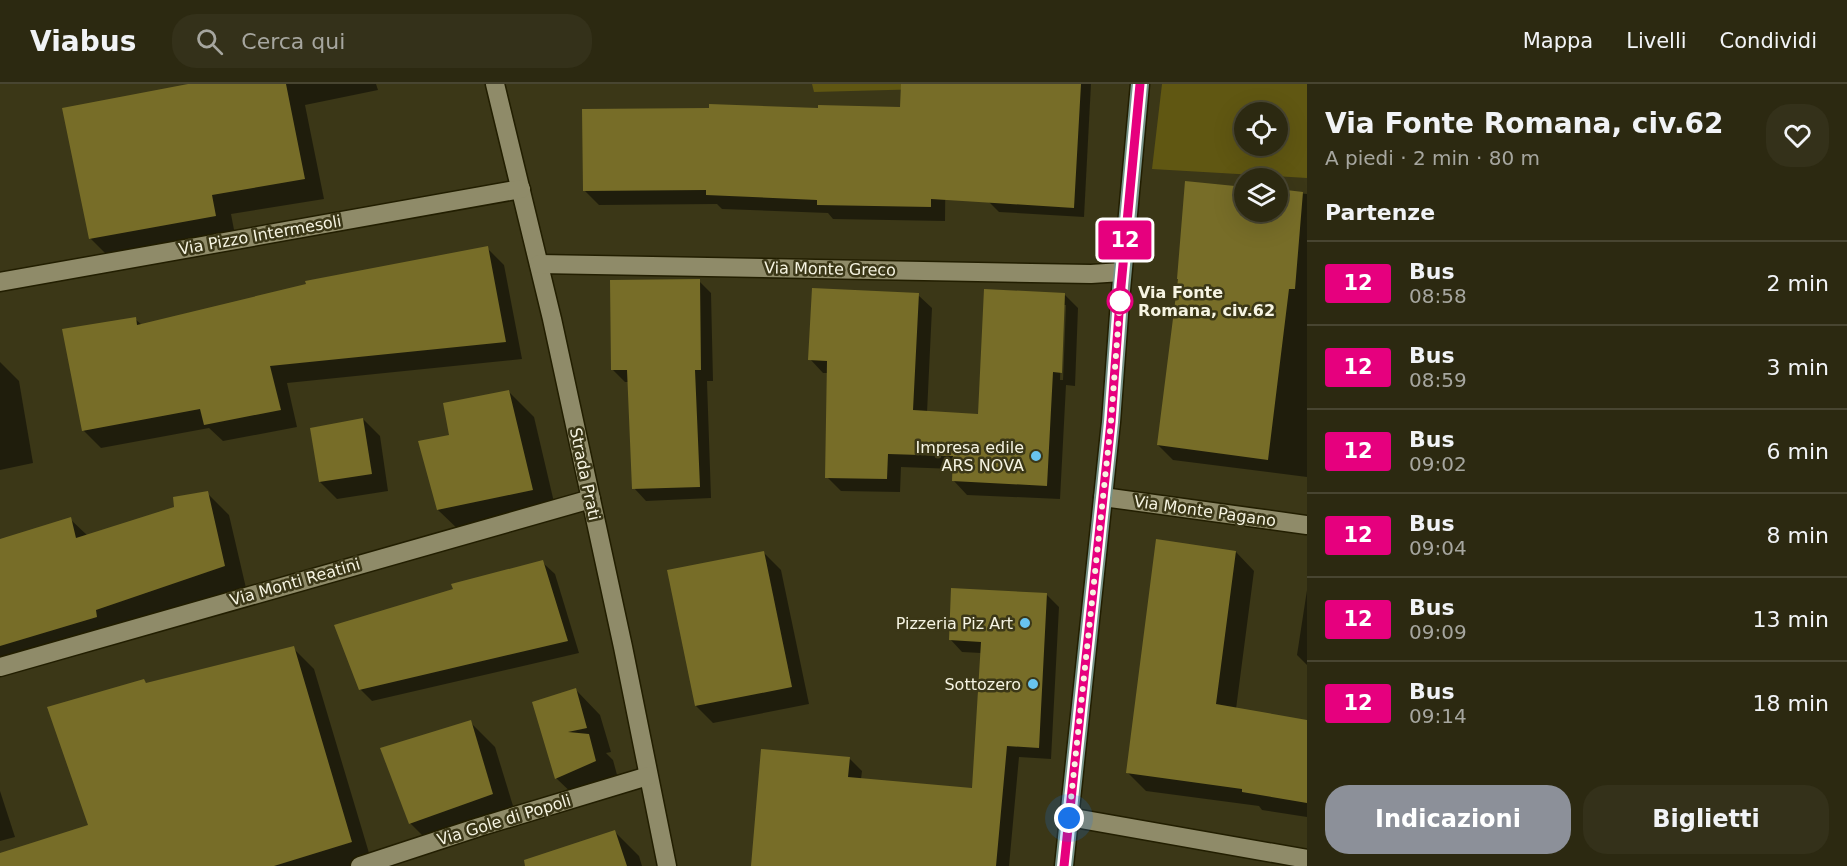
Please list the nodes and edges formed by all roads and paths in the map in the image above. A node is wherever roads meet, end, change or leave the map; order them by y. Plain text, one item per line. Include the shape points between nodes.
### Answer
1 (495, 84) edge
2 (1140, 84) edge
3 (521, 189) junction
4 (539, 264) junction
5 (1122, 272) junction
6 (0, 282) edge
7 (1103, 497) junction
8 (591, 499) junction
9 (1307, 525) edge
10 (0, 667) edge
11 (648, 776) junction
12 (1069, 818) junction
13 (1307, 858) edge
14 (360, 866) edge
15 (667, 866) edge
16 (1064, 866) edge

1 - 3 street, Strada Prati
2 - 5 street
3 - 4 street, Strada Prati
3 - 6 street, Via Pizzo Intermesoli
4 - 5 street, Via Monte Greco
4 - 8 street, Strada Prati
5 - 7 street
7 - 9 street, Via Monte Pagano
7 - 12 street
8 - 10 street, Via Monti Reatini
8 - 11 street, Strada Prati
11 - 14 street, Via Gole di Popoli
11 - 15 street, Strada Prati
12 - 13 street
12 - 16 street

